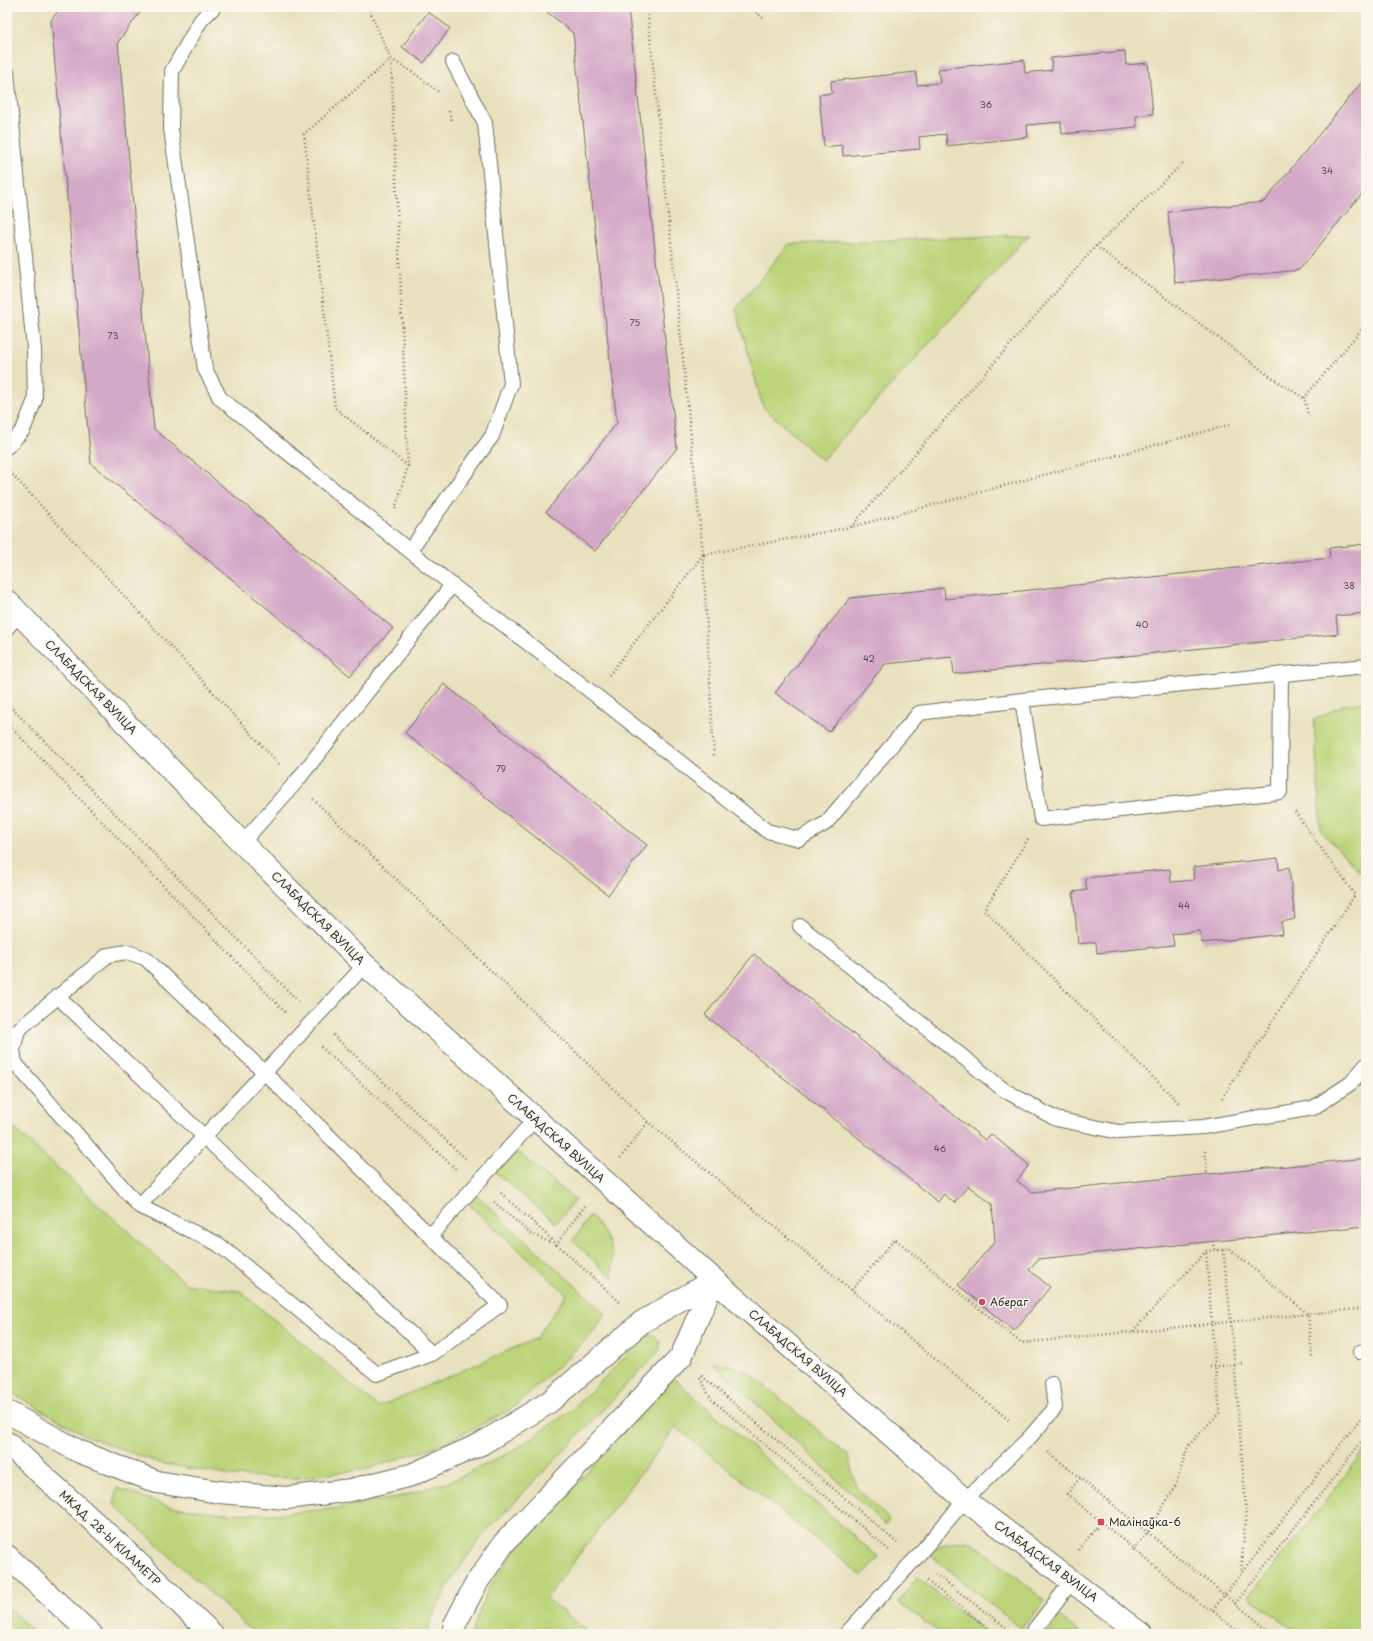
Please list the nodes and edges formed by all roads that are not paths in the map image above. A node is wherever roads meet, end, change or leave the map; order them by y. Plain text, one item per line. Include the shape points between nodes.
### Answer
1 (214, 7) edge
2 (453, 62) dead end
3 (7, 72) edge
4 (7, 447) edge
5 (410, 550) junction
6 (452, 585) junction
7 (11, 615) edge
8 (1366, 666) edge
9 (1281, 674) junction
10 (1022, 700) junction
11 (242, 843) junction
12 (800, 926) dead end
13 (365, 965) junction
14 (57, 996) junction
15 (1366, 1065) edge
16 (265, 1073) junction
17 (535, 1119) junction
18 (204, 1138) junction
19 (139, 1206) junction
20 (430, 1236) junction
21 (714, 1280) junction
22 (432, 1354) junction
23 (1052, 1384) dead end
24 (7, 1412) edge
25 (7, 1443) edge
26 (965, 1500) junction
27 (7, 1556) edge
28 (1066, 1576) junction
29 (91, 1634) edge
30 (212, 1634) edge
31 (453, 1634) edge
32 (846, 1634) edge
33 (1031, 1634) edge
34 (1141, 1634) edge

1 - 5 lane via 201,20 172,72 171,130 205,369 220,398
2 - 5 lane via 485,123 511,384 492,436
3 - 4 lane via 34,349 35,400 23,430
5 - 6 lane
6 - 10 lane via 767,830 799,839 826,823 918,713
6 - 11 lane via 296,782
7 - 11 main road, СЛАБАДСКАЯ ВУЛІЦА
8 - 9 lane
9 - 10 lane
9 - 10 lane via 1280,792 1040,819
11 - 13 main road, СЛАБАДСКАЯ ВУЛІЦА
12 - 15 lane via 1004,1090 1056,1118 1119,1132 1203,1127 1313,1108 1351,1083
13 - 16 lane
13 - 17 main road, СЛАБАДСКАЯ ВУЛІЦА
14 - 16 lane via 108,955 127,952 145,958
14 - 18 lane
14 - 19 lane via 18,1030 13,1050 15,1063
16 - 18 lane
16 - 20 lane
17 - 20 lane
17 - 21 main road, СЛАБАДСКАЯ ВУЛІЦА
18 - 19 lane
18 - 22 lane
19 - 22 lane via 218,1244 377,1374
20 - 22 lane via 500,1305
21 - 24 main road via 642,1322 548,1403 481,1444 411,1475 351,1490 286,1498 219,1492 157,1482 78,1451
21 - 26 main road, СЛАБАДСКАЯ ВУЛІЦА
21 - 31 main road via 681,1357 504,1543 477,1582 455,1624
23 - 26 lane via 1055,1408 1030,1437
25 - 30 main road, МКАД, 28-Ы КІЛАМЕТР
26 - 28 main road, СЛАБАДСКАЯ ВУЛІЦА
26 - 32 lane via 912,1563
27 - 29 main road
28 - 33 lane
28 - 34 main road, СЛАБАДСКАЯ ВУЛІЦА

